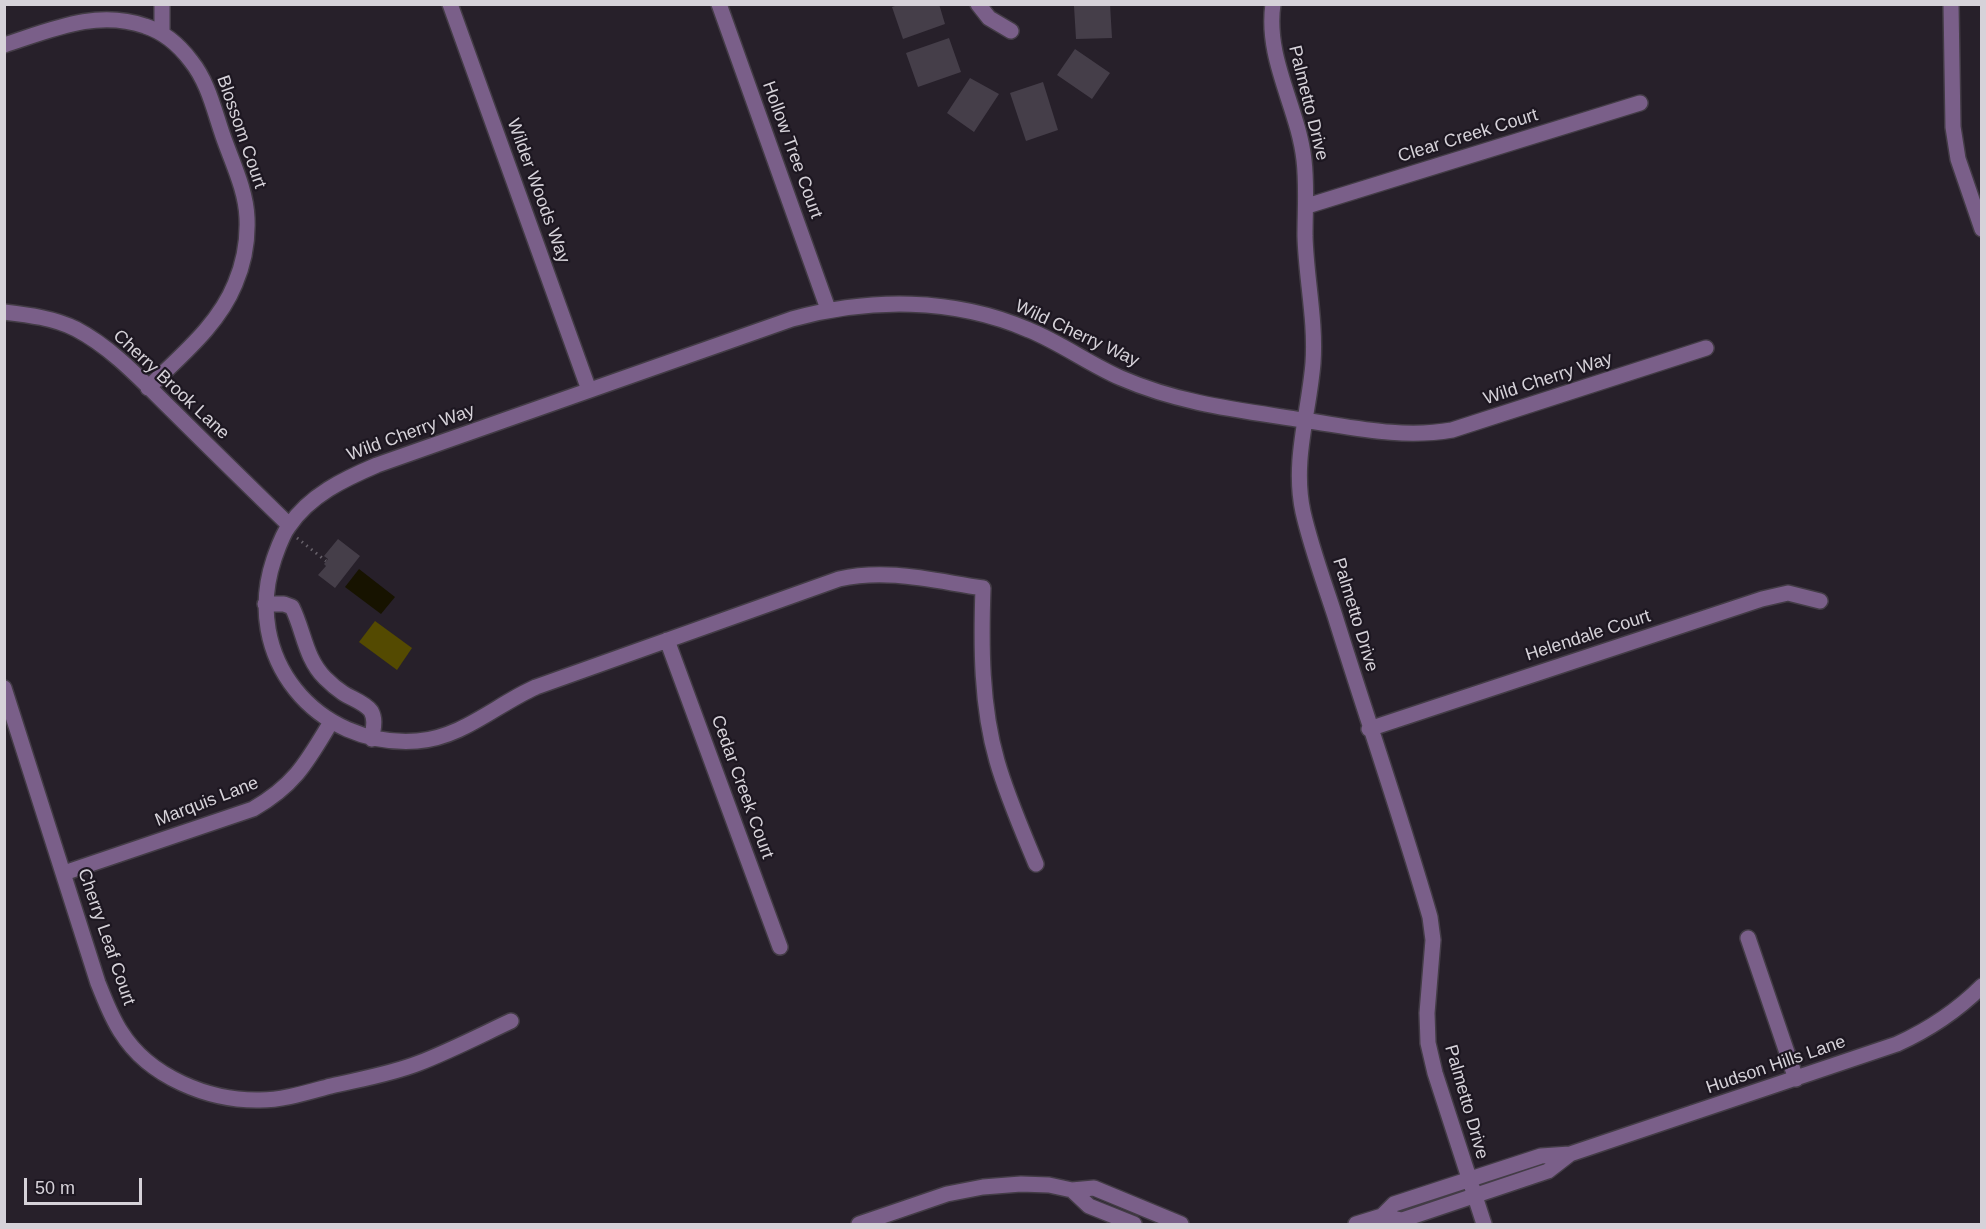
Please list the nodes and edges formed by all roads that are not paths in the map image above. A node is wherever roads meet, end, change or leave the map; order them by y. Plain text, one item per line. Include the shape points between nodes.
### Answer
1 (162, 4) edge
2 (450, 4) edge
3 (719, 4) edge
4 (978, 4) edge
5 (1273, 4) edge
6 (1951, 4) edge
7 (106, 12) edge
8 (1011, 31) dead end
9 (162, 33) junction
10 (4, 45) edge
11 (1640, 103) dead end
12 (1307, 206) junction
13 (1982, 229) edge
14 (828, 309) junction
15 (4, 312) edge
16 (1706, 348) dead end
17 (148, 388) junction
18 (589, 390) junction
19 (1304, 420) junction
20 (292, 531) junction
21 (1820, 601) dead end
22 (265, 604) junction
23 (667, 640) junction
24 (4, 688) edge
25 (331, 722) junction
26 (1369, 729) junction
27 (372, 739) junction
28 (1036, 864) dead end
29 (64, 873) junction
30 (1748, 938) dead end
31 (780, 947) dead end
32 (1982, 986) edge
33 (511, 1021) dead end
34 (1797, 1079) junction
35 (1569, 1154) junction
36 (1468, 1180) junction
37 (1072, 1190) junction
38 (1474, 1196) junction
39 (1382, 1216) junction
40 (859, 1224) edge
41 (1134, 1224) edge
42 (1181, 1224) edge
43 (1356, 1224) edge
44 (1484, 1224) edge

1 - 9 street
2 - 18 street, Wilder Woods Way
3 - 14 street, Hollow Tree Court
4 - 8 street via 989,18
5 - 12 street, Palmetto Drive via 1275,53 1299,134
6 - 13 street via 1953,127 1958,159
7 - 9 street, Blossom Court
7 - 10 street, Blossom Court
9 - 17 street, Blossom Court via 181,48 204,80 242,190 247,239 236,284 225,305 210,326
11 - 12 street, Clear Creek Court
12 - 19 street, Palmetto Drive via 1305,235 1314,343
14 - 18 street, Wild Cherry Way
14 - 19 street, Wild Cherry Way via 889,304 971,311 1026,328 1120,377 1168,396
15 - 17 street, Cherry Brook Lane via 48,319 94,339
16 - 19 street, Wild Cherry Way via 1432,434 1390,433
17 - 20 street, Cherry Brook Lane
18 - 20 street, Wild Cherry Way via 345,478 321,494
19 - 26 street, Palmetto Drive via 1299,461 1303,511
20 - 22 street, Wild Cherry Way via 279,545
21 - 26 street, Helendale Court via 1788,593 1762,599
22 - 25 street, Wild Cherry Way via 274,653 285,674 313,709
22 - 27 street via 292,607 303,641 324,678 370,711 375,721
23 - 27 street, Wild Cherry Way via 536,687 465,727 440,736 419,741
23 - 28 street, Wild Cherry Way via 858,575 907,575 983,588 981,632 989,725 997,760
23 - 31 street, Cedar Creek Court
24 - 29 street, Cherry Leaf Court
25 - 27 street, Wild Cherry Way
25 - 29 street, Marquis Lane via 292,781 264,803
26 - 36 street, Palmetto Drive via 1430,917 1433,940 1428,1043
29 - 33 street, Cherry Leaf Court via 98,983 122,1034 156,1068 204,1092 261,1100 291,1096 405,1068
30 - 34 street
32 - 34 street, Hudson Hills Lane via 1963,1006 1926,1031
34 - 35 street, Hudson Hills Lane
35 - 36 street, Hudson Hills Lane via 1541,1156
35 - 38 street, Hudson Hills Lane via 1548,1171
36 - 38 street, Palmetto Drive
36 - 39 street, Hudson Hills Lane via 1394,1204
37 - 40 street via 1021,1184 983,1187 947,1194
37 - 41 street via 1089,1206
37 - 42 street via 1094,1188
38 - 39 street, Hudson Hills Lane via 1402,1220
38 - 44 street, Palmetto Drive
39 - 43 street, Hudson Hills Lane

